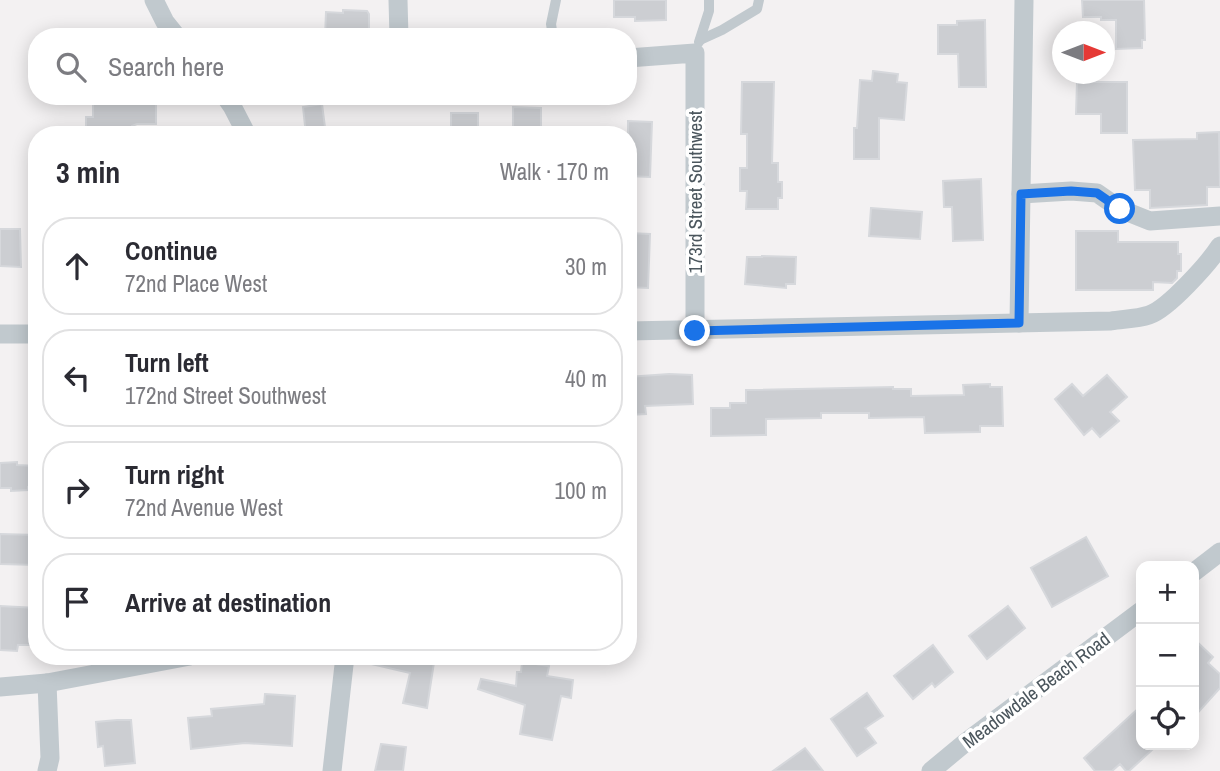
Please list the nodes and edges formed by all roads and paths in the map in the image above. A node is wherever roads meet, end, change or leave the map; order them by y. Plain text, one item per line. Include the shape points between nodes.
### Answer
1 (154, 0) edge
2 (398, 0) edge
3 (556, 0) edge
4 (709, 0) edge
5 (759, 0) edge
6 (1024, 0) edge
7 (170, 28) edge
8 (399, 28) edge
9 (552, 28) edge
10 (698, 46) junction
11 (637, 56) edge
12 (231, 105) edge
13 (242, 126) edge
14 (1021, 194) junction
15 (1220, 216) edge
16 (1220, 246) edge
17 (1019, 323) junction
18 (637, 331) edge
19 (695, 331) junction
20 (0, 334) edge
21 (28, 334) edge
22 (1220, 552) edge
23 (1199, 568) edge
24 (1136, 615) edge
25 (130, 665) edge
26 (344, 665) edge
27 (47, 683) junction
28 (0, 687) edge
29 (47, 771) edge
30 (332, 771) edge
31 (931, 771) edge

1 - 7 street
2 - 8 street
3 - 9 lane
4 - 10 lane
5 - 10 lane via 757,9
6 - 14 street
10 - 11 street
10 - 19 street, 173rd Street Southwest
12 - 13 street
14 - 15 street via 1097,193 1150,221
14 - 17 street
16 - 17 street via 1182,289 1152,314 1111,321
17 - 19 street
18 - 19 street
20 - 21 street
22 - 23 street
24 - 31 street, Meadowdale Beach Road
25 - 27 street
26 - 30 street
27 - 28 street
27 - 29 street

